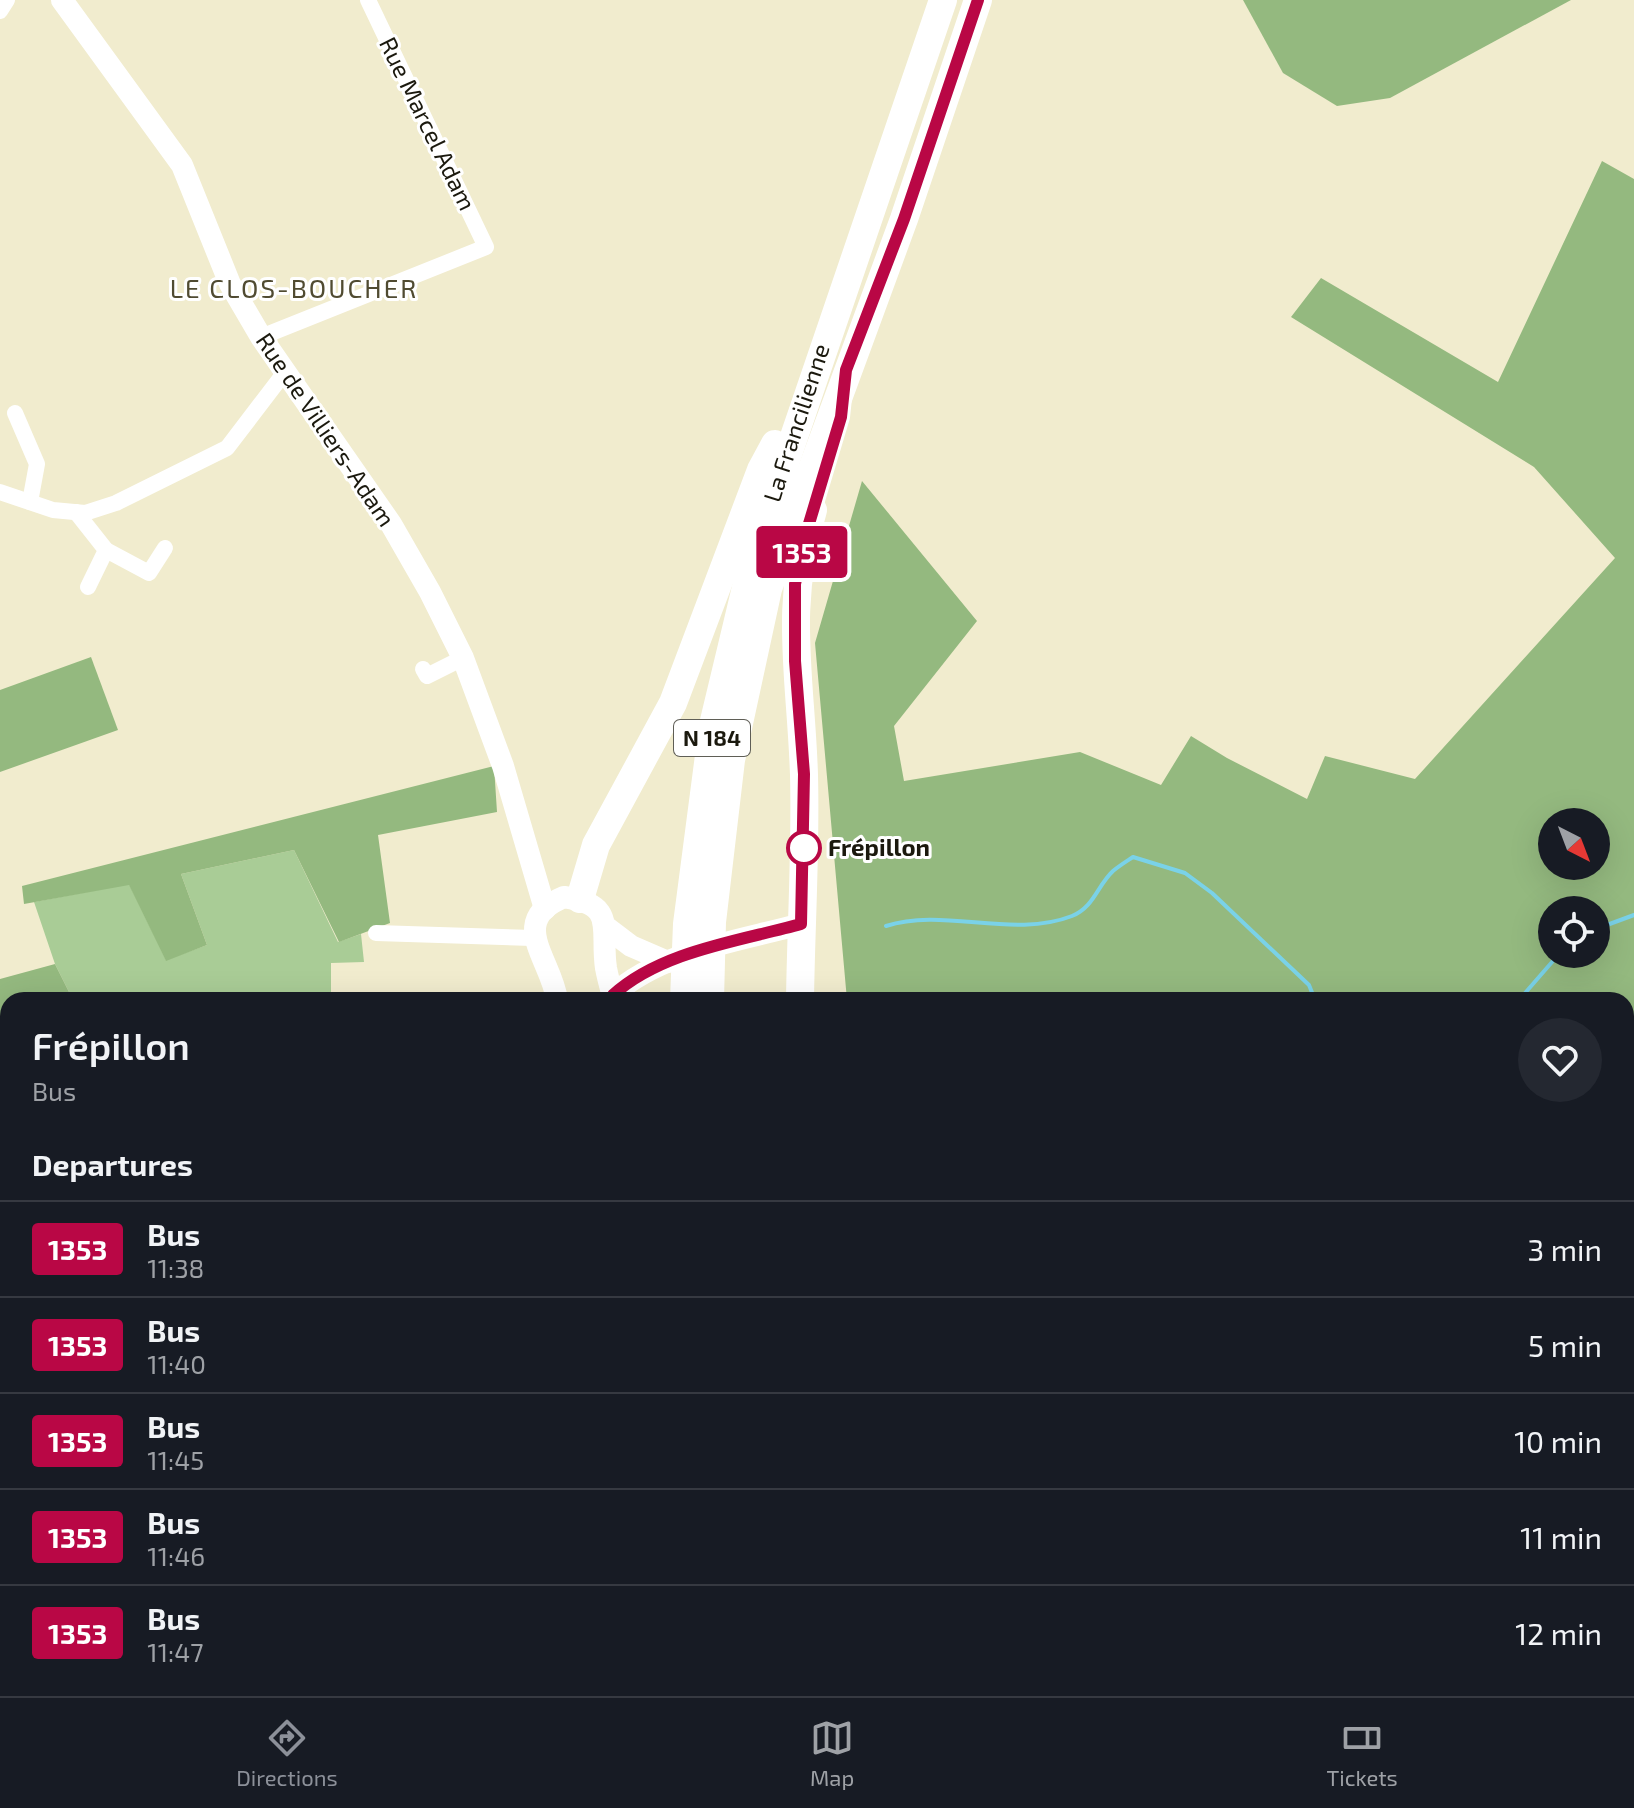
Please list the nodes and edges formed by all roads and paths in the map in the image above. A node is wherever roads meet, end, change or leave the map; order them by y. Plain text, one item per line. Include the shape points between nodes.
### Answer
1 (7, 0) edge
2 (62, 0) edge
3 (368, 0) edge
4 (943, 0) edge
5 (978, 0) edge
6 (0, 11) edge
7 (261, 337) junction
8 (846, 370) junction
9 (285, 372) junction
10 (812, 376) junction
11 (15, 413) dead end
12 (0, 492) edge
13 (30, 502) junction
14 (76, 512) junction
15 (165, 548) dead end
16 (106, 550) junction
17 (88, 587) dead end
18 (463, 658) junction
19 (423, 669) dead end
20 (563, 902) junction
21 (700, 923) junction
22 (801, 924) junction
23 (606, 927) junction
24 (376, 933) dead end
25 (533, 938) junction
26 (691, 985) edge
27 (556, 992) edge
28 (612, 992) edge
29 (618, 992) edge
30 (800, 992) edge

1 - 6 street
2 - 7 street, Rue de Villiers-Adam via 182,165 230,284
3 - 7 street, Rue Marcel Adam via 486,247
4 - 10 highway, La Francilienne / N 184
5 - 8 highway, La Francilienne / N 184
7 - 9 street, Rue de Villiers-Adam
8 - 21 highway, La Francilienne / N 184 via 768,589
8 - 22 highway via 841,417 795,584 804,774
9 - 14 street via 227,448 116,503
9 - 18 street, Rue de Villiers-Adam via 391,524
10 - 20 highway via 761,470 673,703
10 - 21 highway, La Francilienne / N 184 via 754,554 713,725
11 - 13 street via 37,464
12 - 13 street
13 - 14 street
14 - 16 street
15 - 16 street via 149,573
16 - 17 street
18 - 19 street via 427,676
18 - 20 street, Rue de Villiers-Adam via 538,878
20 - 23 street via 599,911
20 - 25 street via 536,922
21 - 26 highway, La Francilienne / N 184
22 - 26 street
22 - 30 highway
23 - 26 street
23 - 28 street
24 - 25 street
25 - 27 street
26 - 29 street via 630,979

